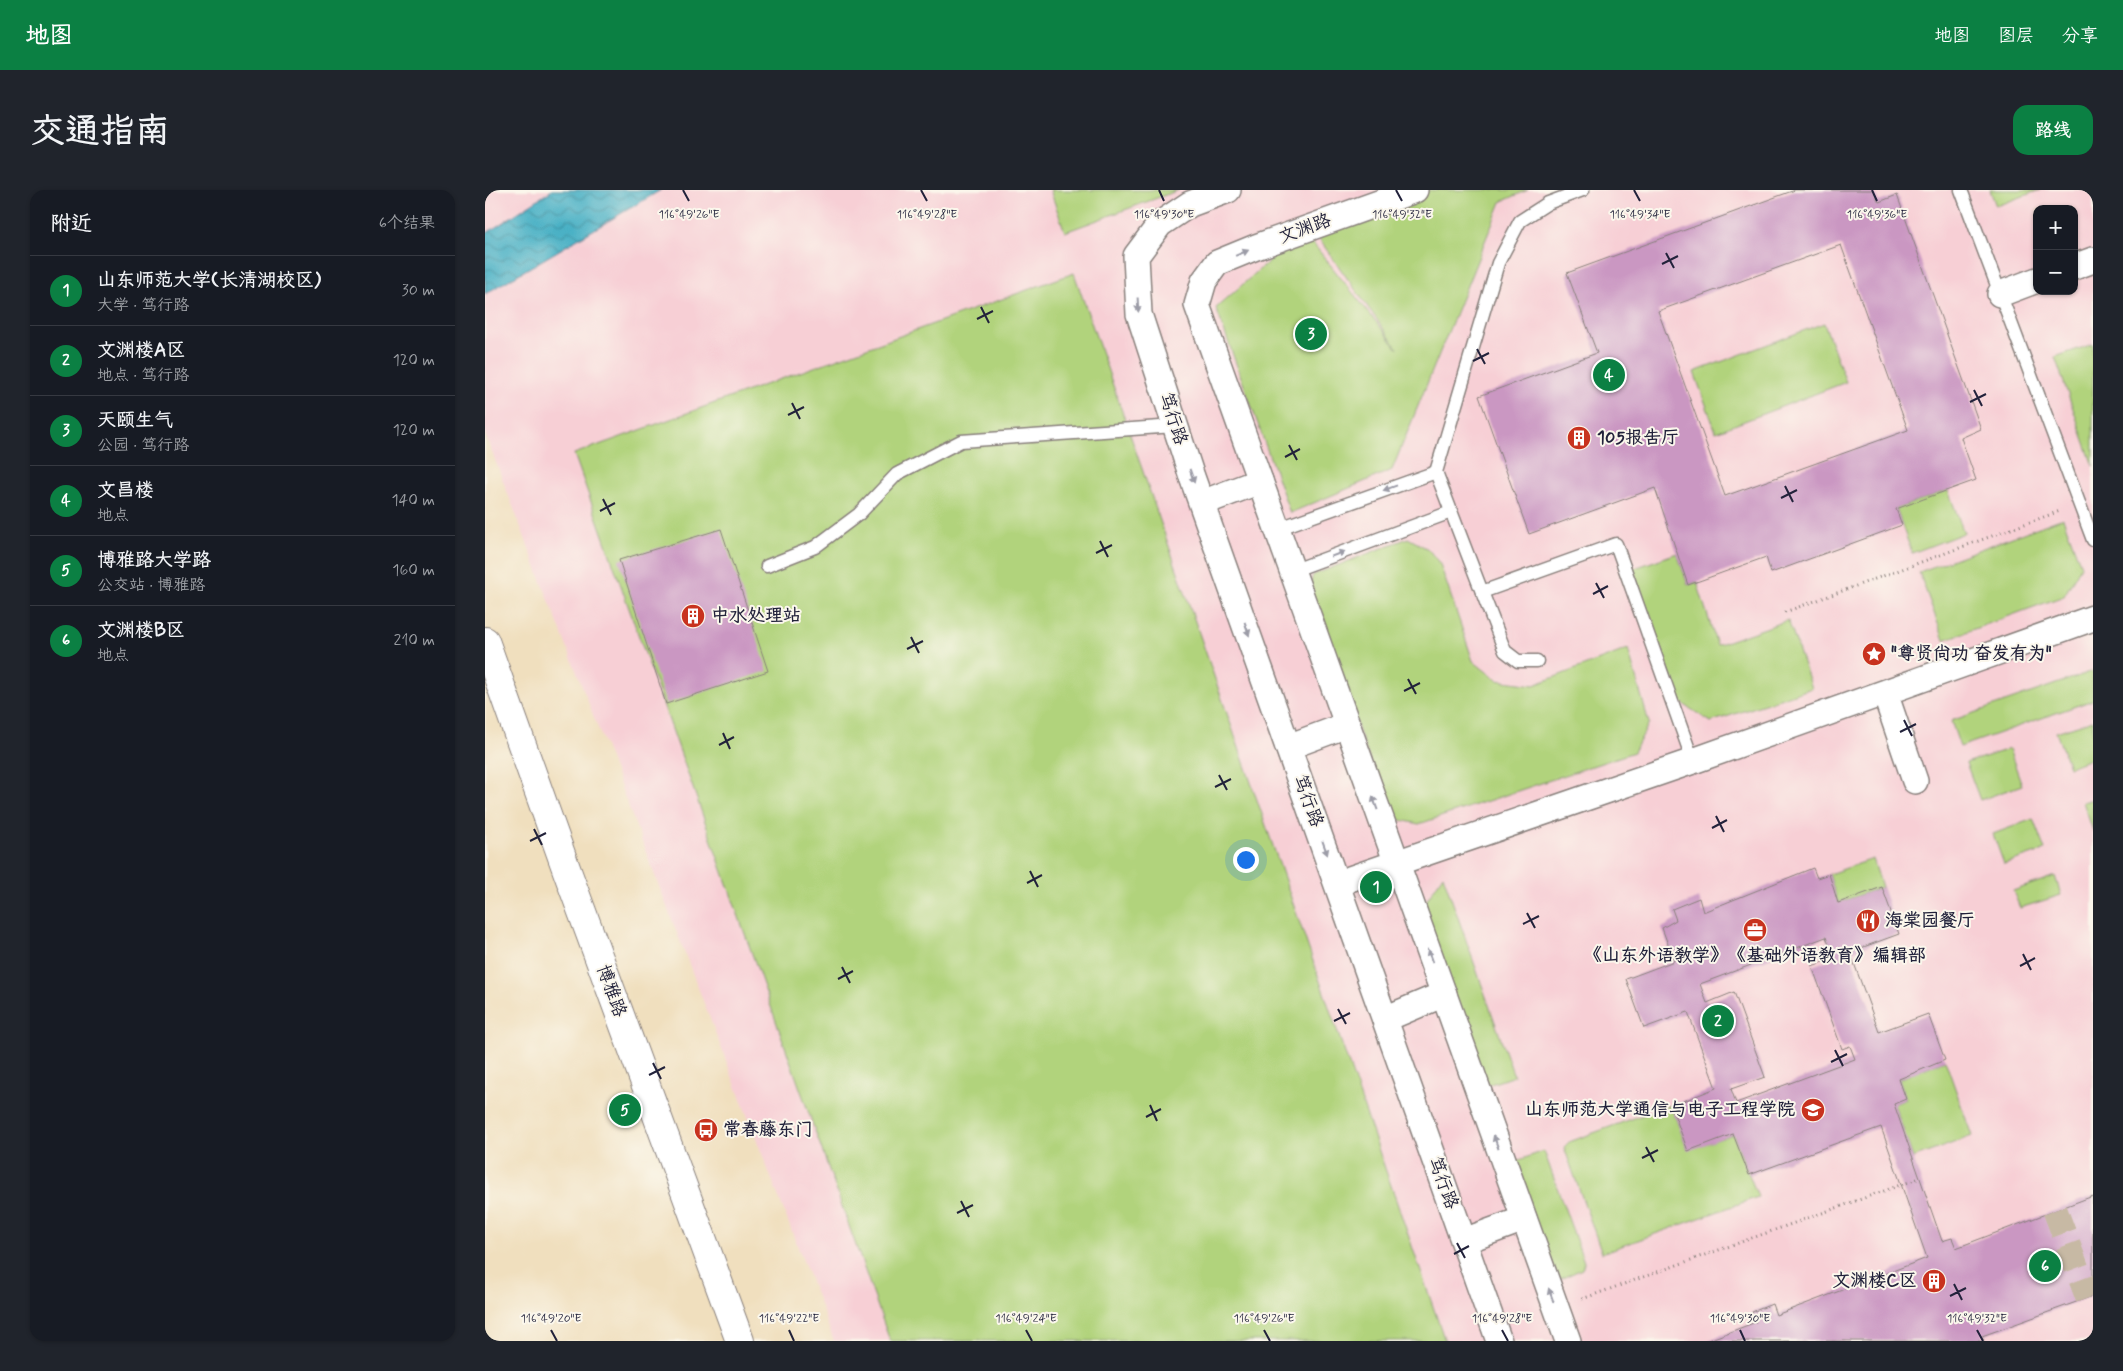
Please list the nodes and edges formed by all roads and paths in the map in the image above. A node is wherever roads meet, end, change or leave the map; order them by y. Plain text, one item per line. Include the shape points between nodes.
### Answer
1 (1228, 190) edge
2 (1415, 190) edge
3 (1583, 190) edge
4 (1961, 190) edge
5 (2093, 260) edge
6 (2078, 266) edge
7 (2033, 282) edge
8 (2000, 294) junction
9 (1175, 426) junction
10 (1436, 472) junction
11 (1260, 481) junction
12 (1202, 502) junction
13 (2080, 505) junction
14 (1451, 512) junction
15 (1277, 529) junction
16 (2093, 540) edge
17 (767, 566) dead end
18 (1292, 571) junction
19 (1482, 592) junction
20 (1785, 612) dead end
21 (2093, 618) edge
22 (485, 641) edge
23 (1537, 661) dead end
24 (1885, 692) junction
25 (1347, 725) junction
26 (1288, 747) junction
27 (1693, 761) junction
28 (1915, 781) dead end
29 (1397, 863) junction
30 (1338, 883) junction
31 (1444, 994) junction
32 (1385, 1019) junction
33 (1920, 1178) dead end
34 (1524, 1219) junction
35 (1463, 1241) junction
36 (1556, 1309) junction
37 (736, 1340) edge
38 (1499, 1341) edge
39 (1568, 1341) edge

1 -> 9 street, 笃行路 via 1190,204 1160,224 1135,256 1139,314
11 -> 2 street, 文渊路 via 1197,305 1204,281 1217,263
3 - 10 lane via 1548,203 1520,221 1498,263
4 - 8 lane
5 - 6 street
7 - 8 street
8 - 13 lane
9 -> 12 street, 笃行路
9 - 17 lane via 961,441 897,474 859,514 815,547
10 - 14 lane
10 -> 15 lane
11 - 12 street
11 - 15 street
12 -> 26 street, 笃行路
13 - 16 lane
13 - 20 path
18 -> 14 lane
14 - 19 lane
15 - 18 street
18 - 25 street
19 - 23 lane via 1505,651 1518,661
19 - 27 lane via 1616,544
21 - 24 street
22 - 37 street, 博雅路
24 - 27 street
24 - 28 street
25 - 26 street
29 -> 25 street
26 -> 30 street, 笃行路
27 - 29 street
29 - 30 street
31 -> 29 street
30 - 32 street, 笃行路
31 - 32 street
34 -> 31 street
32 - 35 street, 笃行路
33 - 36 path
34 - 35 street
36 -> 34 street
35 - 38 street, 笃行路
36 - 39 street

